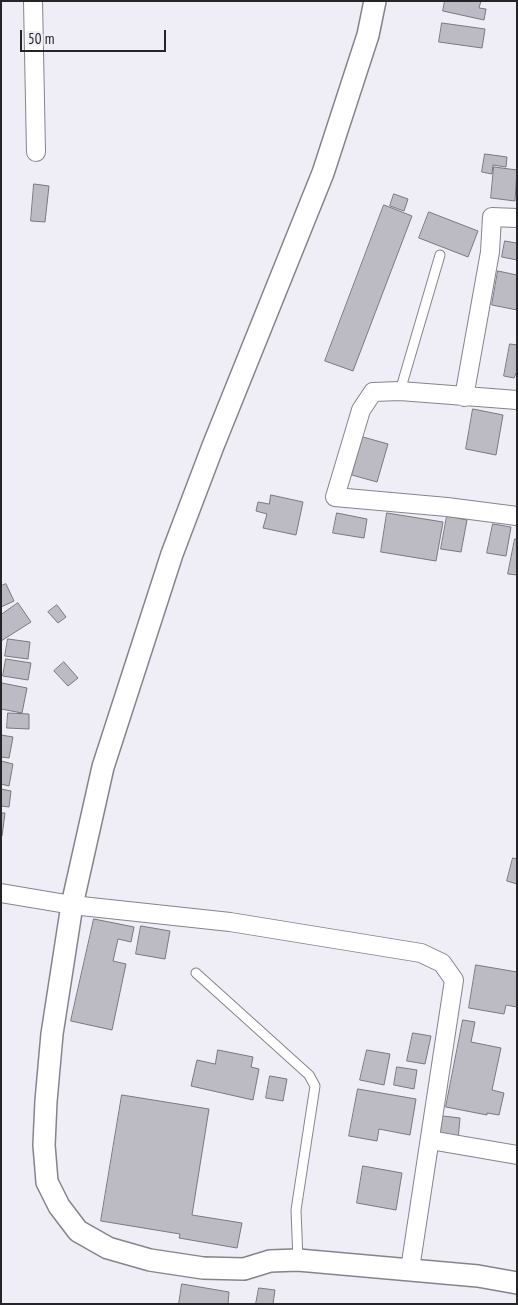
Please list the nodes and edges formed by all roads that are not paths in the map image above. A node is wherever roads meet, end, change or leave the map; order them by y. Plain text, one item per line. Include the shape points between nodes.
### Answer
1 (33, 1) edge
2 (376, 1) edge
3 (36, 152) dead end
4 (517, 218) edge
5 (440, 255) dead end
6 (400, 391) junction
7 (464, 397) junction
8 (517, 400) edge
9 (517, 516) edge
10 (1, 893) edge
11 (72, 905) junction
12 (196, 973) dead end
13 (430, 1140) junction
14 (517, 1155) edge
15 (298, 1260) junction
16 (410, 1269) junction
17 (517, 1282) edge

1 - 3 street
2 - 11 street via 323,173 172,554 103,767
4 - 7 street via 492,217 490,252
5 - 6 lane
6 - 7 street
6 - 9 street via 374,392 361,410 335,497
7 - 8 street
10 - 11 street
11 - 13 street via 230,922 421,953 442,962 454,980
11 - 15 street via 52,1034 44,1145 47,1182 59,1206 78,1231 108,1248 150,1260 203,1268 244,1269 270,1261
12 - 15 lane via 309,1075 315,1086 296,1210
13 - 14 street
13 - 16 street
15 - 16 street
16 - 17 street

